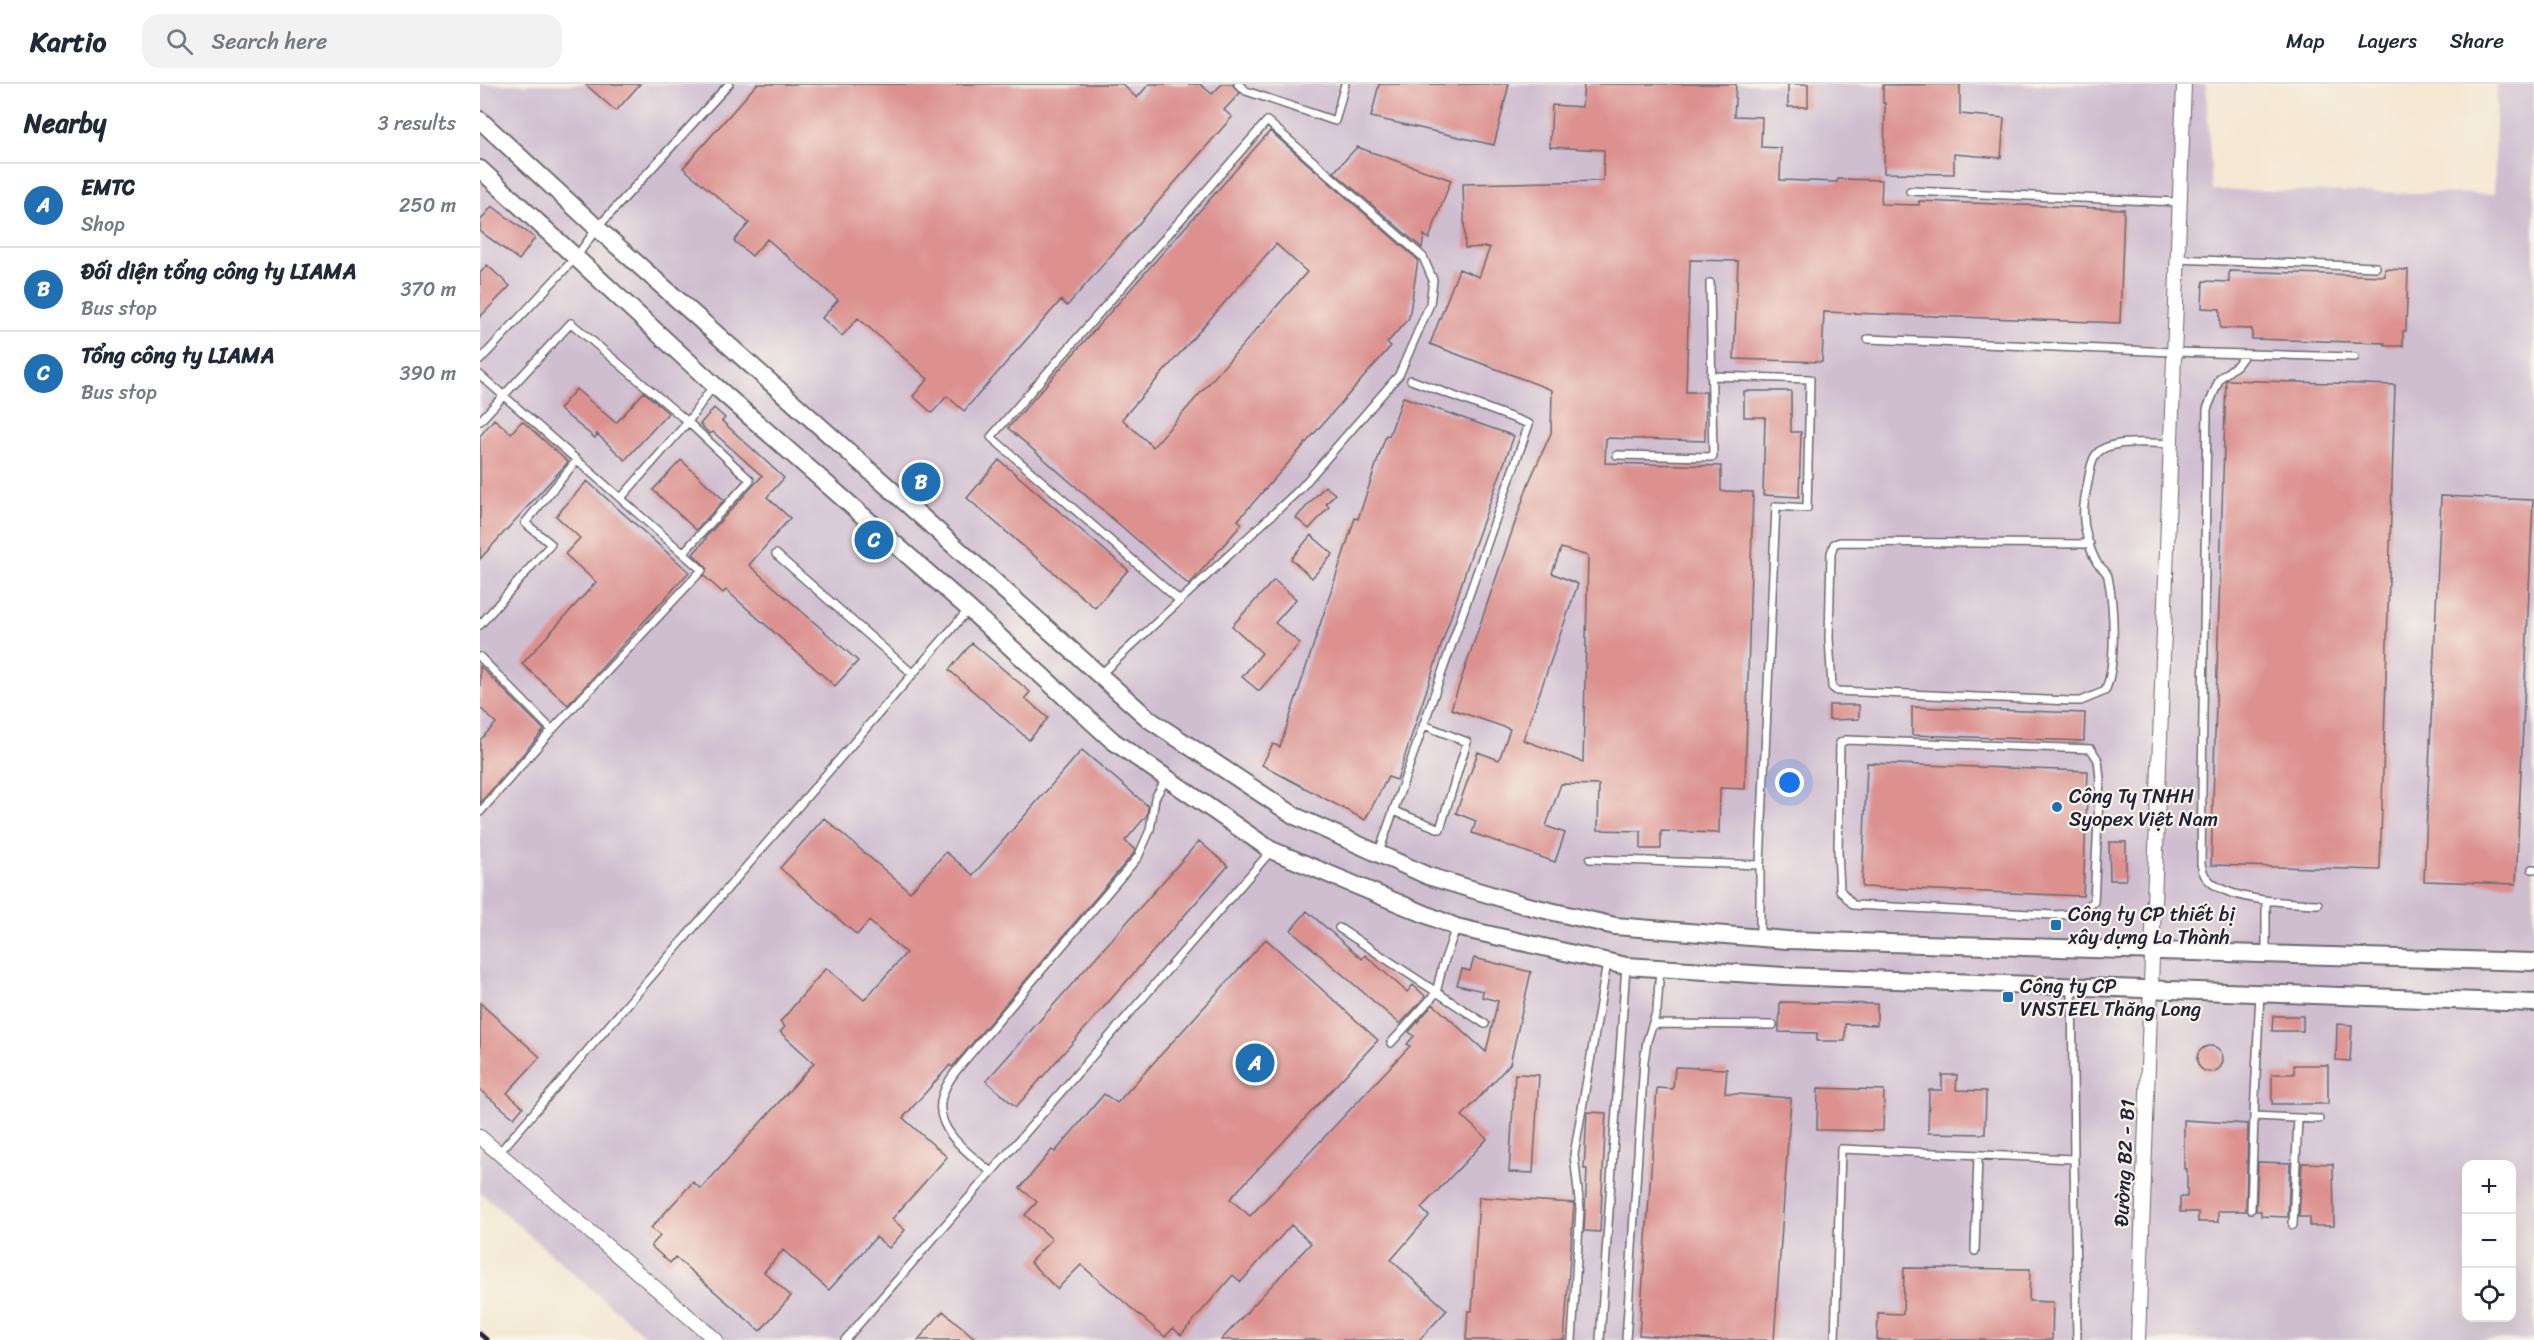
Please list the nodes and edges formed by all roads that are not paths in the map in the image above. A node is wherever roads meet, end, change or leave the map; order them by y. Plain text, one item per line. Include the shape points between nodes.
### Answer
1 (729, 84) edge
2 (1238, 84) edge
3 (1346, 84) edge
4 (2184, 84) edge
5 (480, 120) edge
6 (480, 169) edge
7 (1910, 191) dead end
8 (2178, 202) junction
9 (597, 228) junction
10 (577, 256) junction
11 (2176, 259) junction
12 (2376, 267) dead end
13 (1710, 282) dead end
14 (1868, 339) dead end
15 (2173, 352) junction
16 (2245, 354) junction
17 (2355, 357) dead end
18 (480, 360) edge
19 (480, 375) edge
20 (1711, 376) junction
21 (1411, 380) dead end
22 (714, 385) junction
23 (503, 394) junction
24 (480, 422) edge
25 (687, 422) junction
26 (2170, 444) junction
27 (1617, 455) dead end
28 (577, 460) junction
29 (621, 498) junction
30 (2090, 544) junction
31 (683, 553) junction
32 (776, 554) dead end
33 (1180, 601) junction
34 (969, 609) junction
35 (480, 625) edge
36 (480, 657) edge
37 (912, 674) junction
38 (1100, 675) junction
39 (1424, 725) junction
40 (552, 730) junction
41 (1167, 778) junction
42 (1394, 811) junction
43 (480, 812) edge
44 (1271, 850) junction
45 (1379, 852) junction
46 (1590, 859) dead end
47 (1760, 865) junction
48 (1840, 890) joint
49 (2266, 902) junction
50 (2318, 903) dead end
51 (1456, 927) junction
52 (1339, 928) dead end
53 (1760, 936) junction
54 (2152, 951) junction
55 (2266, 954) junction
56 (2534, 962) edge
57 (1607, 963) junction
58 (1626, 966) junction
59 (1660, 968) junction
60 (2072, 986) junction
61 (2152, 988) junction
62 (1436, 993) junction
63 (2260, 993) junction
64 (2534, 1003) edge
65 (1485, 1024) dead end
66 (1653, 1024) junction
67 (1773, 1025) dead end
68 (1391, 1043) dead end
69 (2254, 1116) junction
70 (2298, 1118) junction
71 (2319, 1119) dead end
72 (480, 1137) edge
73 (498, 1154) junction
74 (1978, 1155) junction
75 (2074, 1160) junction
76 (991, 1172) junction
77 (2251, 1209) dead end
78 (2293, 1225) dead end
79 (1974, 1251) dead end
80 (716, 1340) edge
81 (845, 1340) edge
82 (1572, 1340) edge
83 (1600, 1340) edge
84 (1626, 1340) edge
85 (1835, 1340) edge
86 (2077, 1340) edge
87 (2138, 1340) edge

1 - 9 lane
2 - 3 lane via 1246,91 1335,121
4 - 8 street, Đường B2 - B1
5 - 9 street
6 - 10 street
7 - 8 lane
8 - 11 street, Đường B2 - B1
9 - 10 lane
9 - 38 street
10 - 18 lane
10 - 22 street
11 - 12 lane
11 - 15 street, Đường B2 - B1
13 - 20 lane
14 - 15 lane
15 - 16 lane
15 - 26 street, Đường B2 - B1
16 - 17 lane
16 - 49 lane via 2237,366 2220,378 2207,409 2201,864 2205,877 2214,884
19 - 23 lane
20 - 27 lane via 1713,457
20 - 47 lane via 1810,379 1807,508 1776,506
21 - 39 lane via 1529,424
22 - 25 lane
22 - 34 street
23 - 24 lane
23 - 25 lane via 571,323
23 - 28 lane
25 - 29 lane
25 - 31 lane via 750,480
26 - 30 lane via 2129,442 2095,455 2082,510
26 - 54 street, Đường B2 - B1
28 - 29 lane
28 - 35 lane via 525,523 551,544
29 - 31 lane
30 - 30 lane via 1834,544 1829,638 1832,687 1836,691 2070,701 2081,701 2105,691 2112,642 2108,574 2097,563
31 - 40 lane via 702,570
32 - 37 lane
33 - 33 lane via 991,437 1267,121 1423,257 1433,280 1430,304 1399,375 1300,489
33 - 38 lane
34 - 37 lane
34 - 41 street via 1113,741
36 - 40 lane
37 - 73 lane
38 - 45 street via 1149,720 1295,816
39 - 42 lane
39 - 42 lane via 1467,742 1440,829
40 - 43 lane
41 - 44 street
41 - 76 lane via 1155,798 1150,830 1138,857 977,1046 942,1097 945,1125 956,1143
42 - 45 lane
44 - 51 street
44 - 76 lane
45 - 53 street via 1428,876 1524,905 1615,926
46 - 47 lane
47 - 53 lane
48 - 48 lane via 1840,743 1846,740 2091,749 2098,760 2094,902 2084,910 2053,915 1853,905
49 - 50 lane
49 - 55 lane
51 - 57 street
51 - 62 lane
52 - 62 lane
53 - 54 street
54 - 55 street
54 - 61 street, Đường B2 - B1
55 - 56 street
57 - 58 street
57 - 82 lane via 1574,1155 1580,1209
58 - 59 street
58 - 83 lane
59 - 60 street
59 - 66 lane
60 - 61 street
60 - 75 lane
61 - 63 street
61 - 87 street, Đường B2 - B1
62 - 65 lane
62 - 68 lane
63 - 64 street
63 - 69 lane
66 - 67 lane
66 - 84 lane via 1644,1061
69 - 70 lane
69 - 77 lane
70 - 71 lane
70 - 78 lane
72 - 73 street
73 - 80 street
74 - 75 lane
74 - 79 lane
74 - 85 lane via 1841,1149
75 - 86 lane
76 - 81 lane

